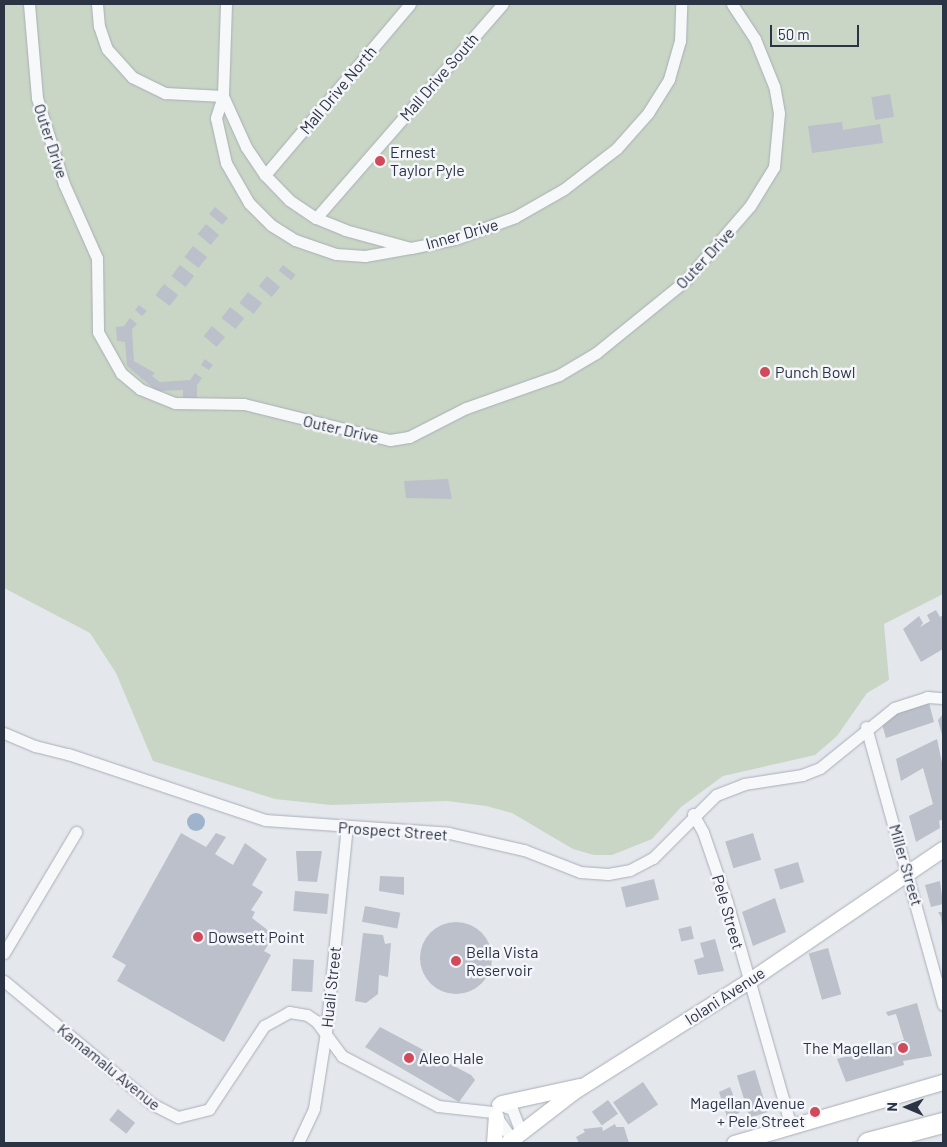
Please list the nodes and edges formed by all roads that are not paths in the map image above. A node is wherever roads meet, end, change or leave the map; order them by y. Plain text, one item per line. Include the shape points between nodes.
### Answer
1 (29, 4) edge
2 (97, 4) edge
3 (226, 4) edge
4 (410, 4) edge
5 (503, 4) edge
6 (681, 4) edge
7 (732, 4) edge
8 (223, 96) junction
9 (265, 175) junction
10 (316, 218) junction
11 (411, 248) junction
12 (943, 698) edge
13 (866, 727) junction
14 (4, 733) edge
15 (693, 814) junction
16 (347, 827) junction
17 (76, 832) dead end
18 (943, 849) edge
19 (909, 873) junction
20 (4, 953) edge
21 (4, 981) edge
22 (747, 982) junction
23 (943, 1004) edge
24 (326, 1032) junction
25 (943, 1082) edge
26 (583, 1086) junction
27 (499, 1110) junction
28 (943, 1123) edge
29 (791, 1127) junction
30 (515, 1139) edge
31 (298, 1143) edge
32 (494, 1143) edge
33 (734, 1143) edge
34 (868, 1143) edge

1 - 7 street, Outer Drive via 37,98 64,184 97,258 97,326 107,354 121,373 140,389 175,403 244,404 390,440 409,437 466,408 559,374 596,354 685,281 750,206 774,167 779,113 774,86 755,39
2 - 8 street via 99,26 107,50 132,78 165,93
3 - 8 street, Inner Drive
4 - 9 street, Mall Drive North
5 - 10 street, Mall Drive South
6 - 11 street, Inner Drive via 680,40 669,79 648,113 617,148 564,189 514,217 455,239
8 - 9 street, Inner Drive via 246,147
8 - 11 street via 216,118 226,163 249,203 271,224 295,240 336,254 380,255
9 - 10 street, Inner Drive via 289,200
10 - 11 street, Inner Drive via 345,230
12 - 13 street, Prospect Street via 927,697 894,708
13 - 15 street, Prospect Street via 820,768 802,775 744,784 716,795
13 - 19 street, Miller Street
14 - 16 street, Prospect Street via 228,810 282,823
15 - 16 street, Prospect Street via 653,858 630,870 608,874 580,872 524,850 449,833
15 - 22 street, Pele Street via 727,902
16 - 24 street, Huali Street
17 - 20 street
18 - 19 main road, Iolani Avenue
19 - 22 main road, Iolani Avenue
19 - 23 street, Miller Street
21 - 24 street, Kamamalu Avenue via 152,1104 178,1117 209,1110 264,1026 276,1018 289,1012 308,1015
22 - 26 main road, Iolani Avenue
22 - 29 street, Pele Street
24 - 27 street, Kamamalu Avenue via 342,1056 438,1106
24 - 31 street, Huali Street via 314,1108
25 - 29 main road
26 - 27 main road
26 - 30 main road, Iolani Avenue
27 - 30 street
27 - 30 street via 512,1109
27 - 32 main road
28 - 34 highway
29 - 33 main road

